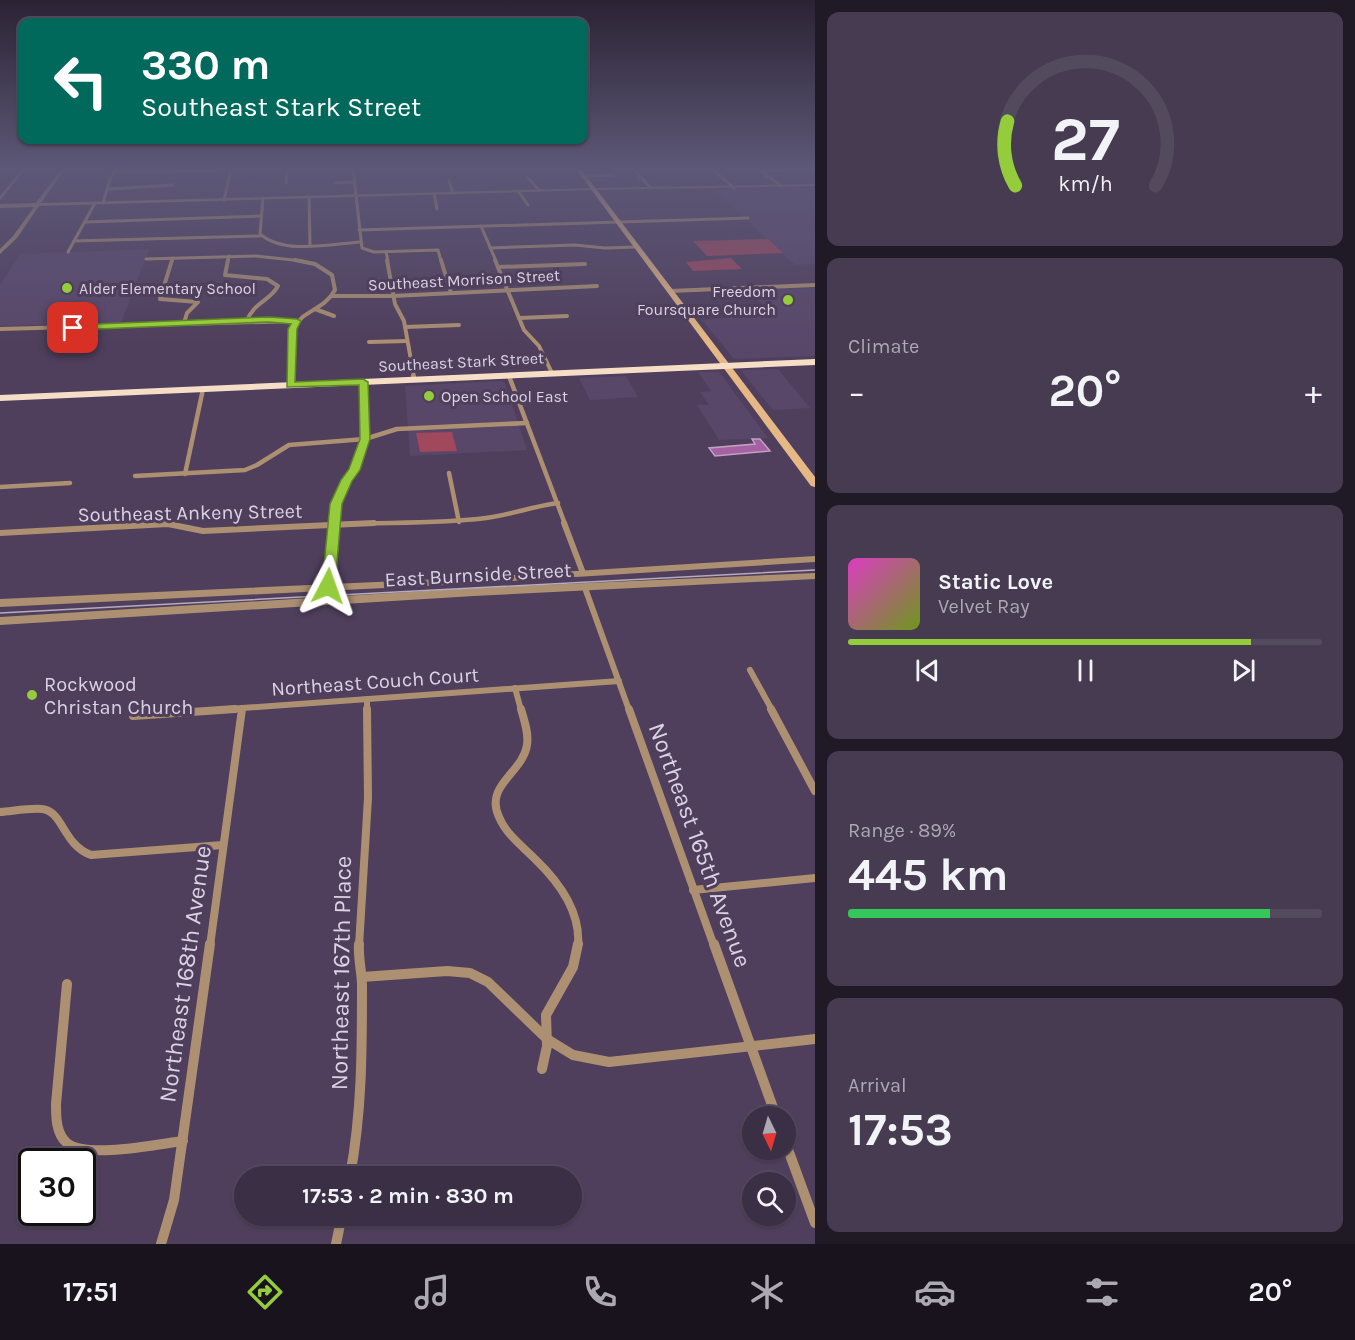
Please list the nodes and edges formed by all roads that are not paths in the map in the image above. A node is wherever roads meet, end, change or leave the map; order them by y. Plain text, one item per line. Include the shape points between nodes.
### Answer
1 (22, 227) edge
2 (82, 227) edge
3 (260, 227) edge
4 (310, 227) edge
5 (449, 227) edge
6 (481, 227) edge
7 (622, 227) edge
8 (359, 230) joint
9 (260, 236) junction
10 (74, 242) junction
11 (360, 242) junction
12 (310, 244) junction
13 (288, 246) junction
14 (637, 247) junction
15 (490, 248) junction
16 (0, 252) edge
17 (68, 252) dead end
18 (386, 252) junction
19 (229, 256) junction
20 (278, 257) junction
21 (173, 258) junction
22 (146, 259) dead end
23 (585, 264) dead end
24 (498, 267) junction
25 (815, 285) edge
26 (597, 286) dead end
27 (507, 289) junction
28 (670, 291) junction
29 (451, 293) junction
30 (332, 296) junction
31 (393, 296) junction
32 (315, 309) junction
33 (334, 316) dead end
34 (567, 316) dead end
35 (519, 318) junction
36 (247, 321) junction
37 (297, 321) junction
38 (184, 323) junction
39 (459, 325) dead end
40 (405, 327) junction
41 (0, 329) edge
42 (407, 341) junction
43 (369, 342) dead end
44 (815, 362) edge
45 (727, 366) junction
46 (552, 373) junction
47 (509, 375) junction
48 (414, 380) junction
49 (363, 382) junction
50 (290, 385) junction
51 (202, 389) junction
52 (0, 398) edge
53 (527, 423) junction
54 (365, 439) junction
55 (354, 470) junction
56 (363, 471) dead end
57 (450, 473) dead end
58 (185, 474) junction
59 (135, 476) dead end
60 (70, 483) dead end
61 (815, 484) edge
62 (0, 487) edge
63 (558, 503) junction
64 (459, 522) junction
65 (332, 525) junction
66 (0, 533) edge
67 (815, 559) edge
68 (583, 573) junction
69 (815, 576) edge
70 (328, 586) junction
71 (585, 588) junction
72 (0, 603) edge
73 (0, 621) edge
74 (750, 670) dead end
75 (618, 681) junction
76 (515, 688) junction
77 (367, 699) junction
78 (242, 708) junction
79 (133, 716) dead end
80 (815, 791) edge
81 (0, 812) edge
82 (223, 845) junction
83 (815, 878) edge
84 (693, 890) junction
85 (362, 977) junction
86 (67, 984) dead end
87 (547, 1039) junction
88 (815, 1040) edge
89 (750, 1046) junction
90 (542, 1069) dead end
91 (772, 1106) edge
92 (183, 1141) junction
93 (792, 1160) edge
94 (352, 1166) edge
95 (815, 1222) edge
96 (340, 1226) edge
97 (161, 1244) edge
98 (336, 1244) edge

1 - 16 street
2 - 10 street
3 - 9 street
4 - 12 street
5 - 8 street
6 - 15 street
7 - 14 main road
8 - 11 street
9 - 10 street
9 - 13 street
10 - 17 street
11 - 12 street
11 - 18 street via 366,250
12 - 13 street
13 - 20 street
14 - 15 street
14 - 28 main road
15 - 24 street
18 - 29 street via 438,250
18 - 31 street
19 - 20 street
19 - 21 street
19 - 36 street via 225,275 260,278 278,286 254,305
20 - 30 street via 327,268 335,276
21 - 22 street
21 - 38 street via 160,299 198,302 187,313
23 - 24 street
24 - 27 street
25 - 28 street
26 - 27 street, Southeast Morrison Street
27 - 29 street, Southeast Morrison Street
27 - 35 street
28 - 45 main road
29 - 31 street, Southeast Morrison Street
30 - 31 street, Southeast Morrison Street
30 - 32 street
31 - 40 street
32 - 33 street
32 - 37 street
34 - 35 street
35 - 46 street via 525,333 540,346
36 - 37 street
36 - 38 street
37 - 50 street via 293,329
38 - 41 street
39 - 40 street
40 - 42 street
42 - 43 street
42 - 48 street
44 - 45 main road, Southeast Stark Street
45 - 46 main road, Southeast Stark Street
45 - 61 main road
46 - 47 main road, Southeast Stark Street
47 - 48 main road, Southeast Stark Street
47 - 53 street
48 - 49 main road, Southeast Stark Street
49 - 50 main road, Southeast Stark Street
49 - 54 street
50 - 51 main road, Southeast Stark Street
51 - 52 main road, Southeast Stark Street
51 - 58 street
53 - 54 street via 397,429
53 - 63 street
54 - 55 street
54 - 58 street via 290,445 245,470
55 - 56 street
55 - 65 street via 341,490
57 - 64 street
58 - 59 street
60 - 62 street
63 - 64 street, Southeast Ankeny Street
63 - 68 street
64 - 65 street, Southeast Ankeny Street
65 - 66 street, Southeast Ankeny Street via 202,531 168,524
65 - 70 street
67 - 68 street, East Burnside Street
68 - 70 street, East Burnside Street
69 - 71 street, East Burnside Street
70 - 72 street, East Burnside Street
71 - 73 street, East Burnside Street
71 - 75 street, Northeast 165th Avenue
74 - 80 street
75 - 76 street, Northeast Couch Court
75 - 84 street, Northeast 165th Avenue
76 - 77 street, Northeast Couch Court
76 - 87 street via 527,749 502,781 496,810 514,838 561,888 578,938 574,965 546,1015
77 - 78 street, Northeast Couch Court
77 - 85 street, Northeast 167th Place via 368,798 358,959
78 - 79 street, Northeast Couch Court
78 - 82 street, Northeast 168th Avenue
81 - 82 street via 44,809 54,813 72,845 91,855
82 - 92 street, Northeast 168th Avenue
83 - 84 street
84 - 89 street, Northeast 165th Avenue
85 - 87 street via 470,973 489,982
85 - 94 street, Northeast 167th Place via 362,1084
86 - 92 street via 56,1104 56,1122 65,1140 74,1148 91,1149
87 - 89 street via 573,1055 609,1062
87 - 90 street
88 - 89 street
89 - 91 street, Northeast 165th Avenue
92 - 97 street, Northeast 168th Avenue via 174,1200
93 - 95 street
96 - 98 street

